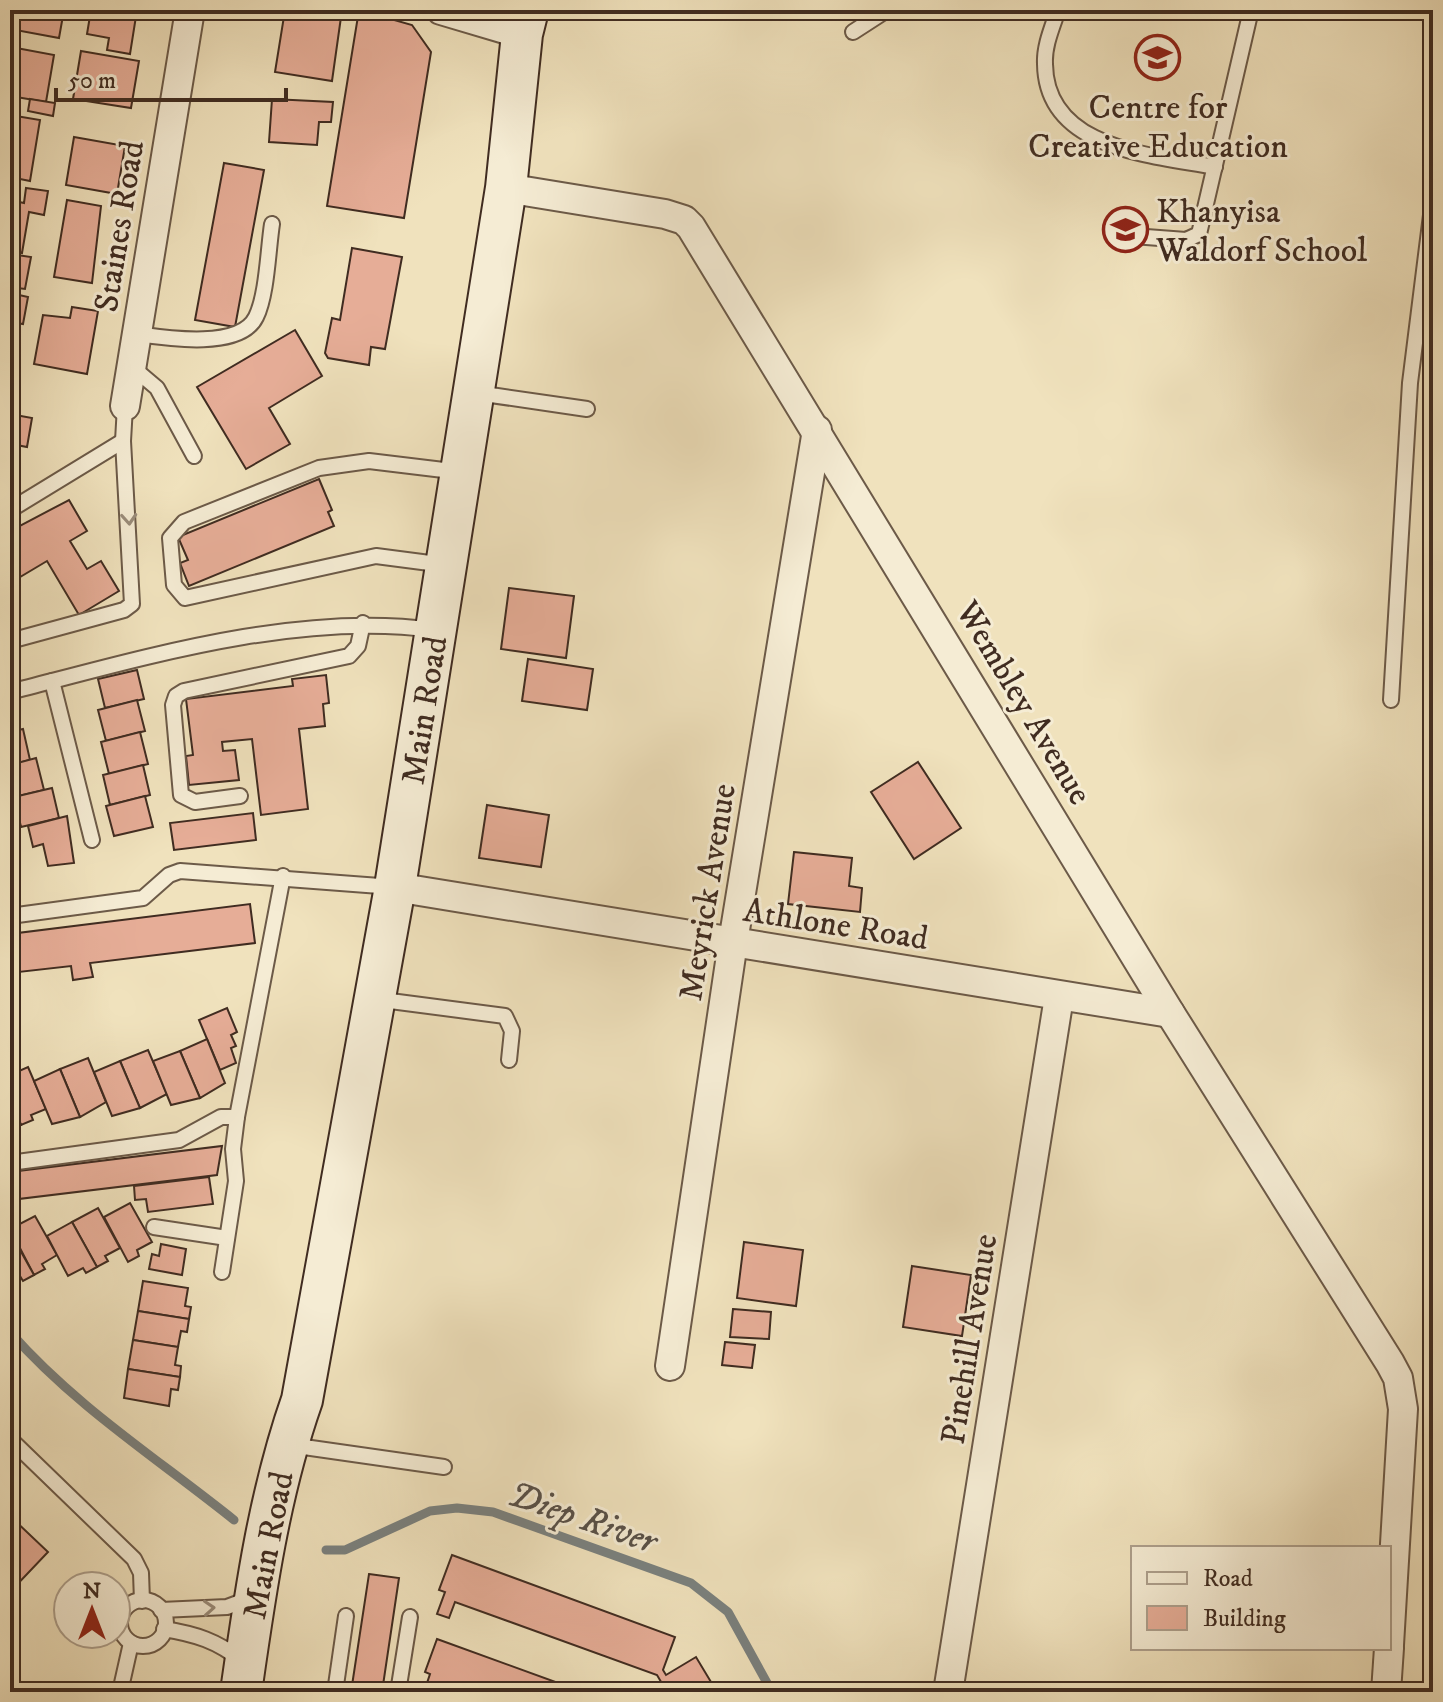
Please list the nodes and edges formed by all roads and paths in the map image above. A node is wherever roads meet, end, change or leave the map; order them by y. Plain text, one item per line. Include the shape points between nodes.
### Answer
1 (190, 10) edge
2 (441, 10) edge
3 (887, 10) edge
4 (1058, 10) edge
5 (1251, 10) edge
6 (525, 18) edge
7 (853, 32) dead end
8 (1215, 167) junction
9 (506, 188) junction
10 (1433, 199) edge
11 (272, 224) dead end
12 (1133, 236) dead end
13 (137, 334) junction
14 (131, 366) junction
15 (473, 392) junction
16 (125, 406) joint
17 (587, 409) dead end
18 (817, 430) junction
19 (123, 441) junction
20 (194, 456) dead end
21 (460, 472) junction
22 (10, 510) edge
23 (446, 565) junction
24 (363, 623) junction
25 (435, 631) junction
26 (10, 641) edge
27 (52, 681) junction
28 (10, 692) edge
29 (1391, 700) dead end
30 (240, 796) dead end
31 (92, 840) dead end
32 (283, 876) junction
33 (395, 887) junction
34 (10, 916) edge
35 (733, 942) junction
36 (1059, 997) junction
37 (375, 999) junction
38 (1170, 1013) junction
39 (509, 1060) dead end
40 (237, 1117) junction
41 (10, 1163) edge
42 (154, 1227) dead end
43 (227, 1238) junction
44 (222, 1272) dead end
45 (670, 1366) dead end
46 (302, 1400) junction
47 (10, 1439) edge
48 (304, 1447) junction
49 (444, 1467) dead end
50 (284, 1507) junction
51 (275, 1563) junction
52 (255, 1597) junction
53 (142, 1601) junction
54 (132, 1604) edge
55 (161, 1610) junction
56 (346, 1616) dead end
57 (1391, 1616) edge
58 (410, 1617) dead end
59 (164, 1629) junction
60 (132, 1643) edge
61 (129, 1650) edge
62 (1389, 1650) edge
63 (251, 1683) edge
64 (120, 1692) edge
65 (335, 1692) edge
66 (398, 1692) edge
67 (948, 1692) edge
68 (1386, 1692) edge

1 - 13 street, Staines Road
2 - 6 street
3 - 7 lane
4 - 8 lane via 1046,47 1046,80 1072,123 1106,146
5 - 8 lane
6 - 9 main road, Main Road
8 - 12 lane via 1195,237
9 - 15 main road, Main Road
9 - 18 street, Wembley Avenue via 684,220
10 - 29 lane via 1410,383
11 - 13 lane via 258,311 250,325 232,335 185,340
13 - 14 street, Staines Road
14 - 16 street, Staines Road
14 - 20 lane via 157,388
15 - 17 lane
15 - 21 main road, Main Road
16 - 19 lane
18 - 35 street, Meyrick Avenue
18 - 38 street, Wembley Avenue
19 - 22 lane
19 -> 26 lane via 132,604
21 - 23 main road, Main Road
21 - 23 lane via 369,461 314,469 184,522 170,538 174,585 185,598 376,556
23 - 25 main road, Main Road
24 - 25 lane
24 - 27 lane via 286,631
24 - 30 lane via 358,646 349,656 176,696 181,795 195,802
25 - 33 main road, Main Road
27 - 28 lane
27 - 31 lane
32 - 33 lane
32 - 34 lane via 180,871 143,898
32 - 40 lane
33 - 35 street, Athlone Road
33 - 37 main road, Main Road
35 - 36 street, Athlone Road
35 - 45 street, Meyrick Avenue
36 - 38 street, Athlone Road
36 - 67 street, Pinehill Avenue
37 - 39 lane via 505,1016 512,1031
37 - 46 main road, Main Road
38 - 57 street, Wembley Avenue via 1398,1378 1403,1437
40 - 41 lane via 221,1117 179,1140
40 - 43 lane via 236,1181
42 - 43 lane
43 - 44 lane
46 - 48 main road, Main Road
46 - 50 main road, Main Road via 287,1444
47 - 53 lane via 134,1559 141,1573
48 - 49 lane
48 - 50 main road, Main Road
50 - 51 main road, Main Road
51 - 52 main road, Main Road
51 - 63 main road, Main Road
55 -> 52 lane via 227,1607
52 - 63 main road, Main Road
53 - 54 lane
53 - 55 lane
55 - 59 lane
56 - 65 lane
58 - 66 lane
59 - 60 lane via 153,1643
59 - 63 lane via 226,1647
61 - 64 lane
62 - 68 street

